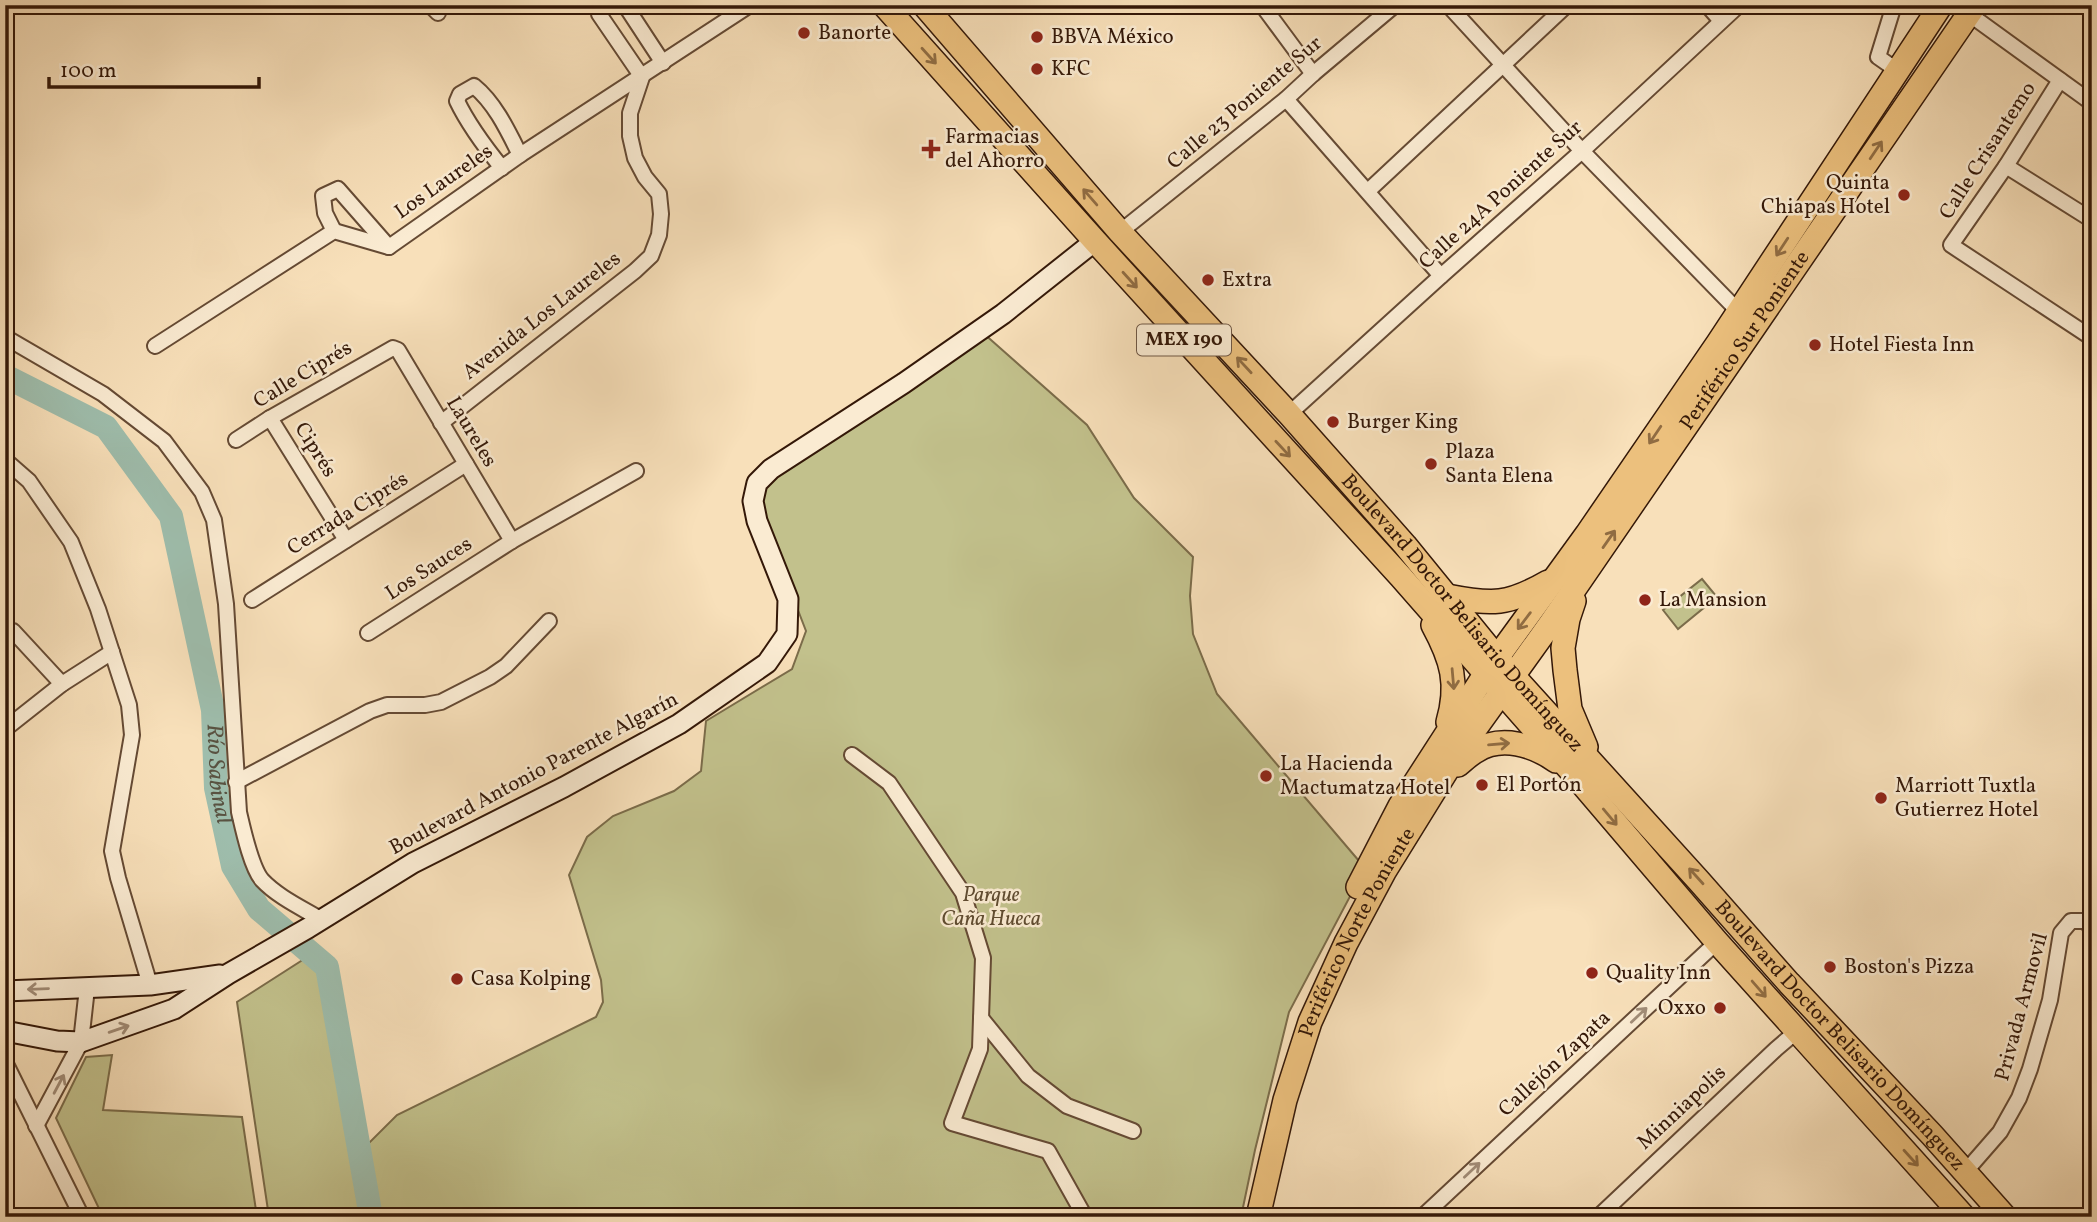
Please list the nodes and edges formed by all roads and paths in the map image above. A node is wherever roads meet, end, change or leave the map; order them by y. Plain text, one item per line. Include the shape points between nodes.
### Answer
1 (606, 5) edge
2 (625, 5) edge
3 (750, 5) edge
4 (884, 5) edge
5 (924, 5) edge
6 (1262, 5) edge
7 (1395, 5) edge
8 (1448, 5) edge
9 (1567, 5) edge
10 (1707, 5) edge
11 (1739, 5) edge
12 (1894, 5) edge
13 (1941, 5) edge
14 (1972, 10) edge
15 (1721, 21) junction
16 (663, 63) junction
17 (1503, 67) junction
18 (1898, 71) junction
19 (1313, 74) junction
20 (642, 77) junction
21 (2060, 80) junction
22 (1286, 99) junction
23 (2092, 103) edge
24 (1582, 151) junction
25 (520, 155) junction
26 (2006, 166) junction
27 (502, 167) junction
28 (1368, 191) junction
29 (2092, 220) edge
30 (334, 231) junction
31 (1120, 232) junction
32 (1095, 242) junction
33 (389, 247) junction
34 (1441, 275) junction
35 (1769, 287) junction
36 (1739, 312) junction
37 (5, 337) edge
38 (2092, 338) edge
39 (1718, 343) junction
40 (155, 346) dead end
41 (393, 348) joint
42 (1725, 370) junction
43 (1289, 414) junction
44 (271, 418) junction
45 (441, 423) junction
46 (236, 440) dead end
47 (5, 460) edge
48 (466, 464) junction
49 (636, 471) dead end
50 (346, 540) junction
51 (512, 541) junction
52 (1557, 576) junction
53 (1581, 578) junction
54 (1417, 595) junction
55 (1447, 596) junction
56 (252, 600) dead end
57 (549, 621) dead end
58 (368, 633) dead end
59 (5, 638) edge
60 (113, 652) junction
61 (1491, 665) junction
62 (1507, 683) junction
63 (62, 684) junction
64 (5, 729) edge
65 (1438, 746) junction
66 (852, 755) dead end
67 (1583, 767) junction
68 (1441, 777) junction
69 (236, 782) junction
70 (315, 924) junction
71 (2092, 927) edge
72 (1717, 942) junction
73 (231, 972) junction
74 (150, 985) junction
75 (87, 988) junction
76 (5, 991) edge
77 (981, 1018) junction
78 (5, 1031) edge
79 (1796, 1031) junction
80 (81, 1042) junction
81 (5, 1062) edge
82 (36, 1126) junction
83 (1133, 1131) dead end
84 (1966, 1171) junction
85 (82, 1217) edge
86 (1085, 1217) edge
87 (1248, 1217) edge
88 (1258, 1217) edge
89 (1422, 1217) edge
90 (1598, 1217) edge
91 (1964, 1217) edge
92 (2006, 1217) edge

1 - 20 street via 599,14
2 - 16 street
3 - 16 street, Los Laureles
4 -> 32 main road, Boulevard Doctor Belisario Domínguez / MEX 190
31 -> 5 main road, Boulevard Doctor Belisario Domínguez / MEX 190
6 - 19 street
7 - 19 street, Calle 23 Poniente Sur
8 - 17 street
9 - 17 street
10 - 15 street
11 - 15 street, Calle 24A Poniente Sur
12 - 18 street via 1878,57
13 - 18 main road, Periférico Sur Poniente
14 - 21 street
35 -> 14 main road, Periférico Sur Poniente
15 - 24 street, Calle 24A Poniente Sur
16 - 20 street, Los Laureles
17 - 24 street
17 - 28 street
18 -> 35 main road, Periférico Sur Poniente
19 - 22 street, Calle 23 Poniente Sur
20 - 25 street, Los Laureles
20 - 45 street, Avenida Los Laureles via 630,113 629,136 635,158 659,194 659,235 650,256
21 - 23 street
21 - 26 street, Calle Crisantemo
22 - 28 street
22 - 31 street, Calle 23 Poniente Sur
24 - 34 street, Calle 24A Poniente Sur
24 - 36 street
25 - 27 street, Los Laureles
25 - 27 street via 477,88 460,94 457,101 465,118
26 - 29 street
26 - 38 street, Calle Crisantemo via 1951,245
27 - 33 street, Los Laureles
28 - 34 street
30 - 33 street, Los Laureles
30 - 33 street via 323,196 338,189
30 - 40 street
43 -> 31 main road, Boulevard Doctor Belisario Domínguez / MEX 190
32 -> 54 main road, Boulevard Doctor Belisario Domínguez / MEX 190
32 - 70 main road, Boulevard Antonio Parente Algarín via 1003,314 771,468 758,483 753,501 757,521 788,599 787,634 767,663 679,724 412,863
34 - 43 street, Calle 24A Poniente Sur
35 - 36 main road, Periférico Sur Poniente
35 - 42 main road, Periférico Sur Poniente
36 - 39 main road, Periférico Sur Poniente
37 - 69 street via 103,394 164,441 202,492 214,520 226,604
39 - 42 main road via 1718,358
39 -> 52 main road, Periférico Sur Poniente
41 - 44 street, Calle Ciprés
41 - 45 street, Laureles
53 -> 42 main road, Periférico Sur Poniente
43 - 55 main road, Boulevard Doctor Belisario Domínguez / MEX 190
44 - 46 street, Calle Ciprés
44 - 50 street, Ciprés
45 - 48 street, Laureles
47 - 60 street via 29,481 71,542
48 - 50 street, Cerrada Ciprés
48 - 51 street, Laureles
49 - 51 street, Los Sauces
50 - 56 street, Cerrada Ciprés
51 - 58 street, Los Sauces
52 - 55 main road via 1510,600 1479,602
52 -> 61 main road, Periférico Sur Poniente
53 - 62 main road, Periférico Sur Poniente
53 - 67 main road via 1563,648
54 - 61 main road, Boulevard Doctor Belisario Domínguez / MEX 190
54 -> 65 main road via 1445,646 1453,672 1454,697
55 - 61 main road, Boulevard Doctor Belisario Domínguez / MEX 190
57 - 69 street via 490,677 441,702 387,705 370,711
59 - 63 street via 13,631
60 - 63 street
60 - 74 street via 129,705 132,735 112,851
61 - 62 main road, Boulevard Doctor Belisario Domínguez / MEX 190
61 - 65 main road, Periférico Norte Poniente
62 - 67 main road, Boulevard Doctor Belisario Domínguez / MEX 190
62 - 68 main road, Periférico Norte Poniente
63 - 64 street
65 - 87 main road, Periférico Norte Poniente via 1400,806 1298,1017
66 - 77 street via 889,783 962,893 983,958
68 -> 67 main road via 1476,751 1507,742
67 -> 72 main road, Boulevard Doctor Belisario Domínguez / MEX 190
84 -> 67 main road, Boulevard Doctor Belisario Domínguez / MEX 190
68 - 88 main road, Periférico Norte Poniente via 1346,943 1310,1022 1285,1100
69 - 70 street via 244,834 260,878
70 - 73 main road, Boulevard Antonio Parente Algarín
71 - 84 street, Privada Armovil via 2084,920 2071,920 2061,933 2050,1000 2031,1069 2000,1132
72 -> 79 main road, Boulevard Doctor Belisario Domínguez / MEX 190
89 -> 72 street, Callejón Zapata
73 - 74 main road, Boulevard Antonio Parente Algarín
80 -> 73 main road, Boulevard Antonio Parente Algarín via 174,1009
74 - 75 main road, Boulevard Antonio Parente Algarín
75 -> 76 main road, Boulevard Antonio Parente Algarín
75 - 80 street
77 - 83 street via 1028,1076 1067,1106
77 - 86 street via 981,1049 952,1123 1048,1151
78 - 80 main road, Boulevard Antonio Parente Algarín
79 - 90 street, Minniapolis
79 -> 91 main road, Boulevard Doctor Belisario Domínguez / MEX 190
82 -> 80 street
81 - 82 street
82 - 85 street
84 - 92 main road, Boulevard Doctor Belisario Domínguez / MEX 190

